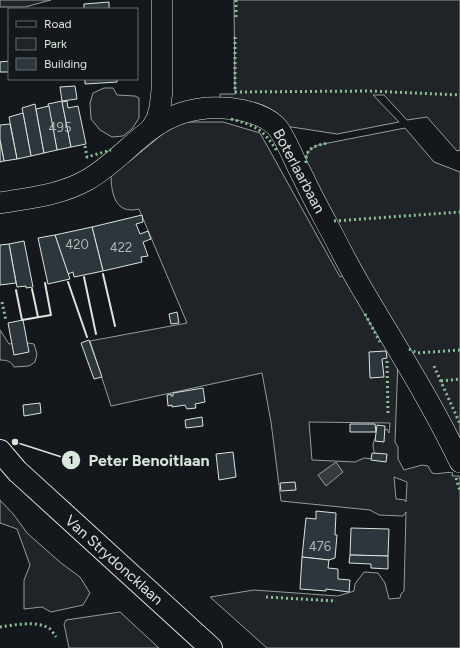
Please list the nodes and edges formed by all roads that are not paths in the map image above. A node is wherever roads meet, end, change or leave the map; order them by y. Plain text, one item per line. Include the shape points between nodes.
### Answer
1 (162, 0) edge
2 (151, 129) junction
3 (0, 203) edge
4 (0, 451) edge
5 (460, 462) edge
6 (9, 465) edge
7 (211, 648) edge

1 - 2 street via 162,90 160,108
2 - 3 street, Boterlaarbaan via 86,181 66,190
2 - 5 street, Boterlaarbaan via 183,112 204,108 242,110 260,115 276,126 360,286 406,362
4 - 6 main road, Van Strydoncklaan
6 - 7 main road, Van Strydoncklaan

